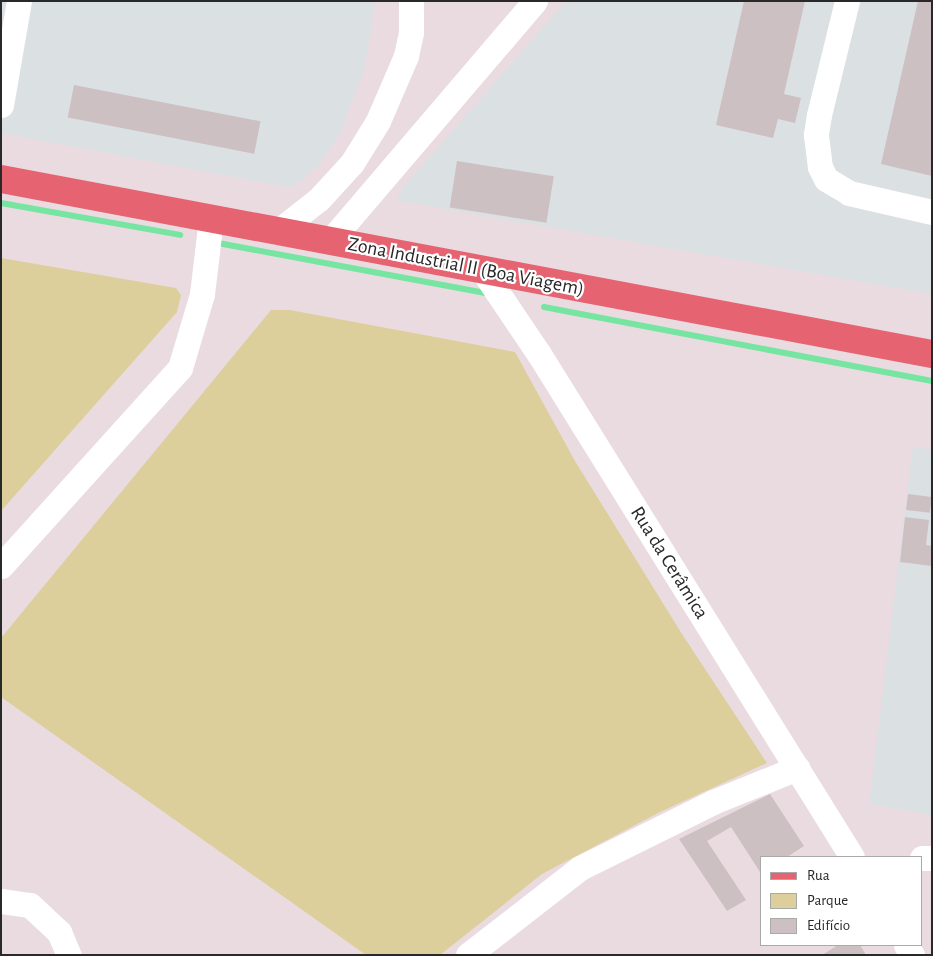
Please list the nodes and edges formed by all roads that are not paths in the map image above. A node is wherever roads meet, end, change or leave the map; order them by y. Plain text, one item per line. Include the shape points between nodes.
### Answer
1 (19, 1) edge
2 (411, 1) edge
3 (535, 1) edge
4 (847, 1) edge
5 (4, 77) edge
6 (1, 105) edge
7 (1, 179) edge
8 (932, 212) edge
9 (211, 219) junction
10 (277, 232) junction
11 (330, 242) junction
12 (483, 271) junction
13 (932, 354) edge
14 (1, 566) edge
15 (796, 768) junction
16 (851, 856) edge
17 (1, 901) edge
18 (69, 955) edge
19 (468, 955) edge

1 - 5 street
2 - 10 street via 411,32 406,56 378,121 352,163 319,199
3 - 11 street
4 - 8 street via 816,135 820,167 826,178 849,193
5 - 6 street
7 - 9 main road, Zona Industrial II (Boa Viagem)
9 - 10 main road, Zona Industrial II (Boa Viagem)
9 - 14 street via 202,294 180,368
10 - 11 main road, Zona Industrial II (Boa Viagem)
11 - 12 main road, Zona Industrial II (Boa Viagem)
12 - 13 main road, Zona Industrial II (Boa Viagem)
12 - 15 street, Rua da Cerâmica via 539,354
15 - 16 street, Rua da Cerâmica
15 - 19 street via 713,802 580,868
17 - 18 street via 30,905 59,932

